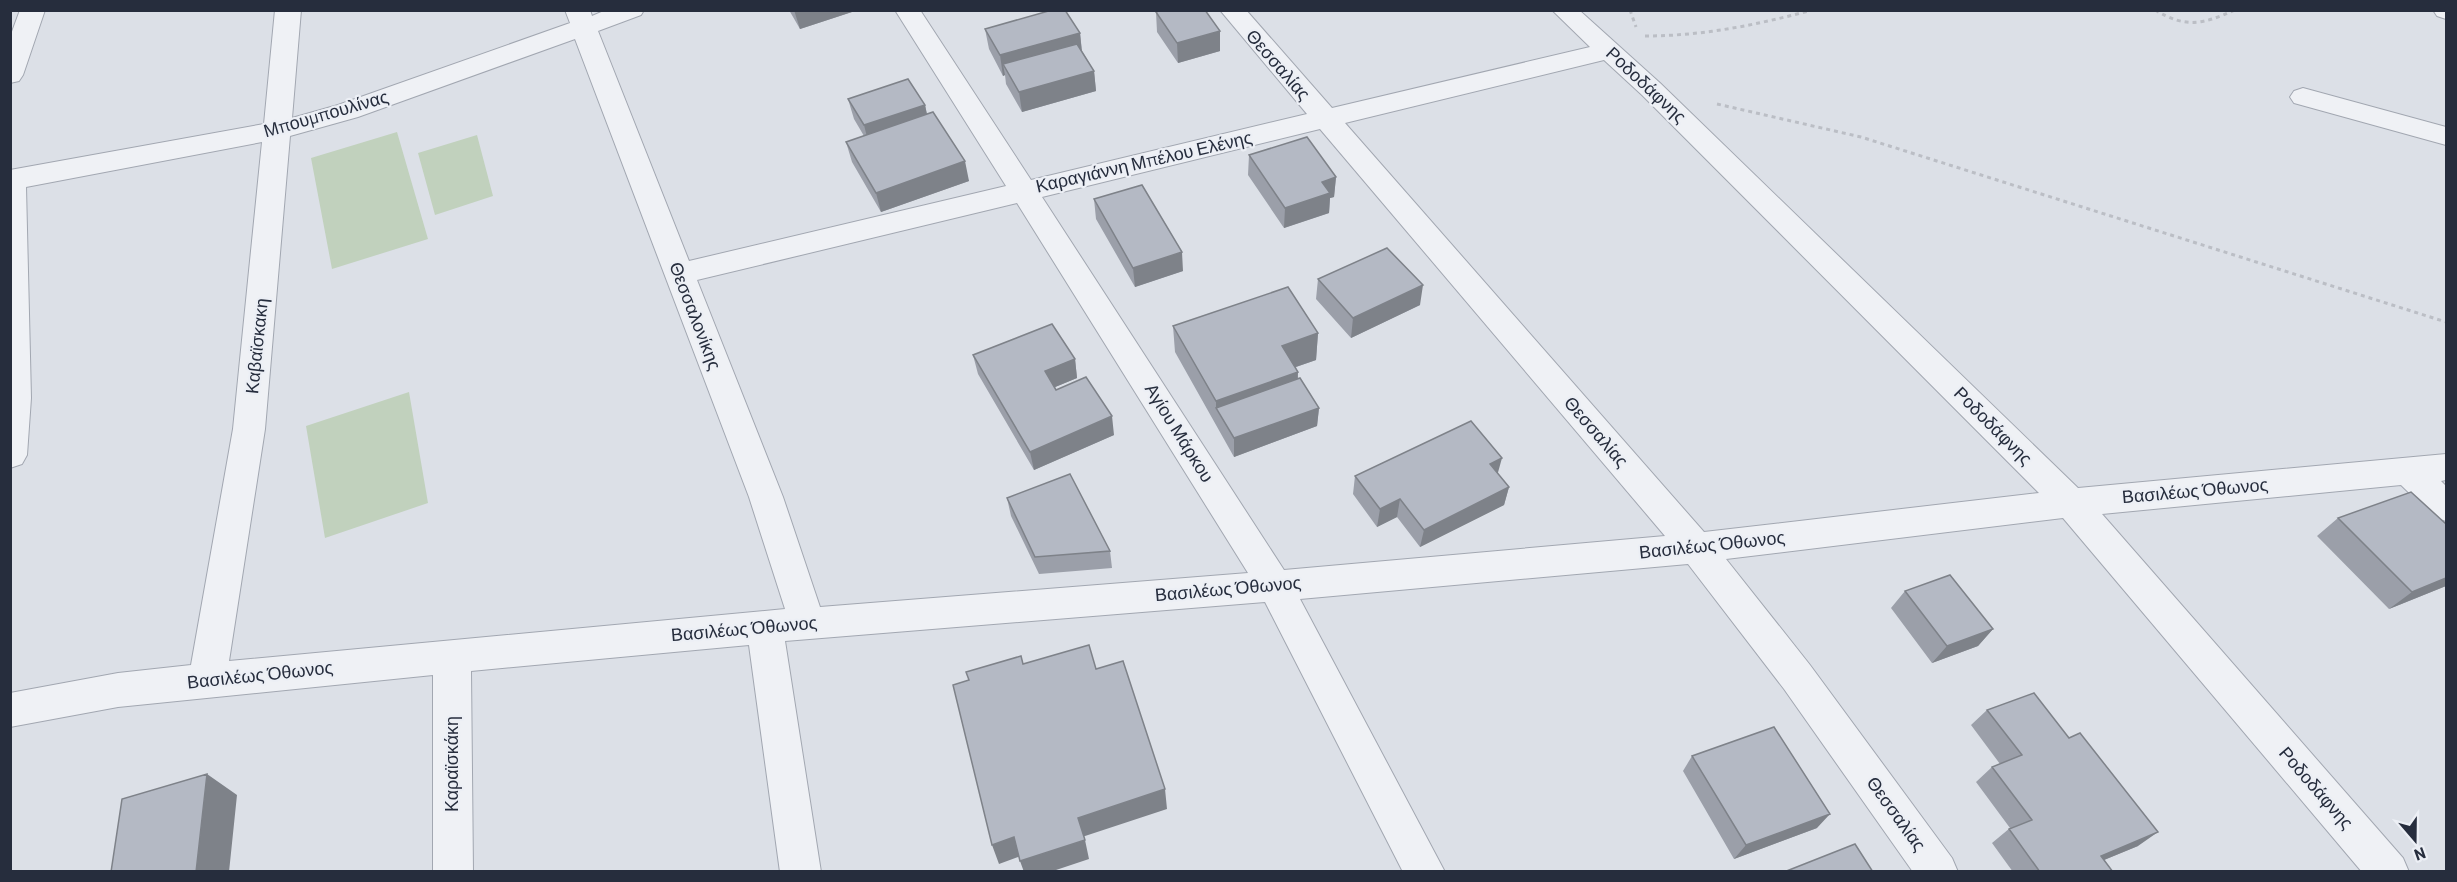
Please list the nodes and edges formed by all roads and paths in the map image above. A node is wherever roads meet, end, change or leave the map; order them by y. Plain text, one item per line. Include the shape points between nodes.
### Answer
1 (33, 10) edge
2 (288, 10) edge
3 (632, 10) edge
4 (907, 10) edge
5 (1232, 10) edge
6 (1564, 10) edge
7 (1812, 10) edge
8 (2155, 10) edge
9 (2235, 10) edge
10 (581, 19) edge
11 (1609, 51) junction
12 (10, 75) edge
13 (1651, 89) junction
14 (2302, 97) dead end
15 (1325, 119) junction
16 (279, 130) junction
17 (2446, 136) edge
18 (11, 180) edge
19 (1024, 191) junction
20 (678, 274) junction
21 (2446, 322) edge
22 (10, 456) edge
23 (2446, 467) edge
24 (2408, 471) junction
25 (2071, 503) junction
26 (2446, 507) edge
27 (1696, 548) junction
28 (1275, 586) junction
29 (808, 624) junction
30 (765, 627) junction
31 (452, 656) junction
32 (207, 680) junction
33 (10, 710) edge
34 (453, 872) edge
35 (801, 872) edge
36 (1425, 872) edge
37 (1938, 872) edge
38 (2389, 872) edge

1 - 12 street
2 - 16 street, Καβαϊσκακη
3 - 10 street, Μπουμπουλίνας
4 - 19 street, Αγίου Μάρκου
5 - 15 street, Θεσσαλίας
6 - 11 street, Ροδοδάφνης
7 - 11 path via 1753,26 1680,37 1639,36
8 - 9 path via 2188,25
10 - 16 street, Μπουμπουλίνας via 348,111
10 - 20 street, Θεσσαλονίκης
11 - 13 street, Ροδοδάφνης
11 - 15 street, Καραγιάννη Μπέλου Ελένης
13 - 21 path via 1861,137
13 - 25 street, Ροδοδάφνης
14 - 17 street
15 - 19 street, Καραγιάννη Μπέλου Ελένης
15 - 27 street, Θεσσαλίας
16 - 18 street, Μπουμπουλίνας
16 - 32 street, Καβαϊσκακη via 249,429
18 - 22 street via 15,398
19 - 20 street, Καραγιάννη Μπέλου Ελένης
19 - 28 street, Αγίου Μάρκου
20 - 29 street, Θεσσαλονίκης via 766,497
23 - 24 street, Βασιλέως Όθωνος
24 - 25 street, Βασιλέως Όθωνος
24 - 26 street
25 - 27 street, Βασιλέως Όθωνος
25 - 38 street, Ροδοδάφνης
27 - 28 street, Βασιλέως Όθωνος
27 - 37 street, Θεσσαλίας via 1797,677
28 - 29 street, Βασιλέως Όθωνος
28 - 36 street, Αγίου Μάρκου
29 - 30 street, Βασιλέως Όθωνος
30 - 31 street, Βασιλέως Όθωνος
30 - 35 street
31 - 32 street, Βασιλέως Όθωνος
31 - 34 street, Καραϊσκάκη
32 - 33 street, Βασιλέως Όθωνος via 118,690

